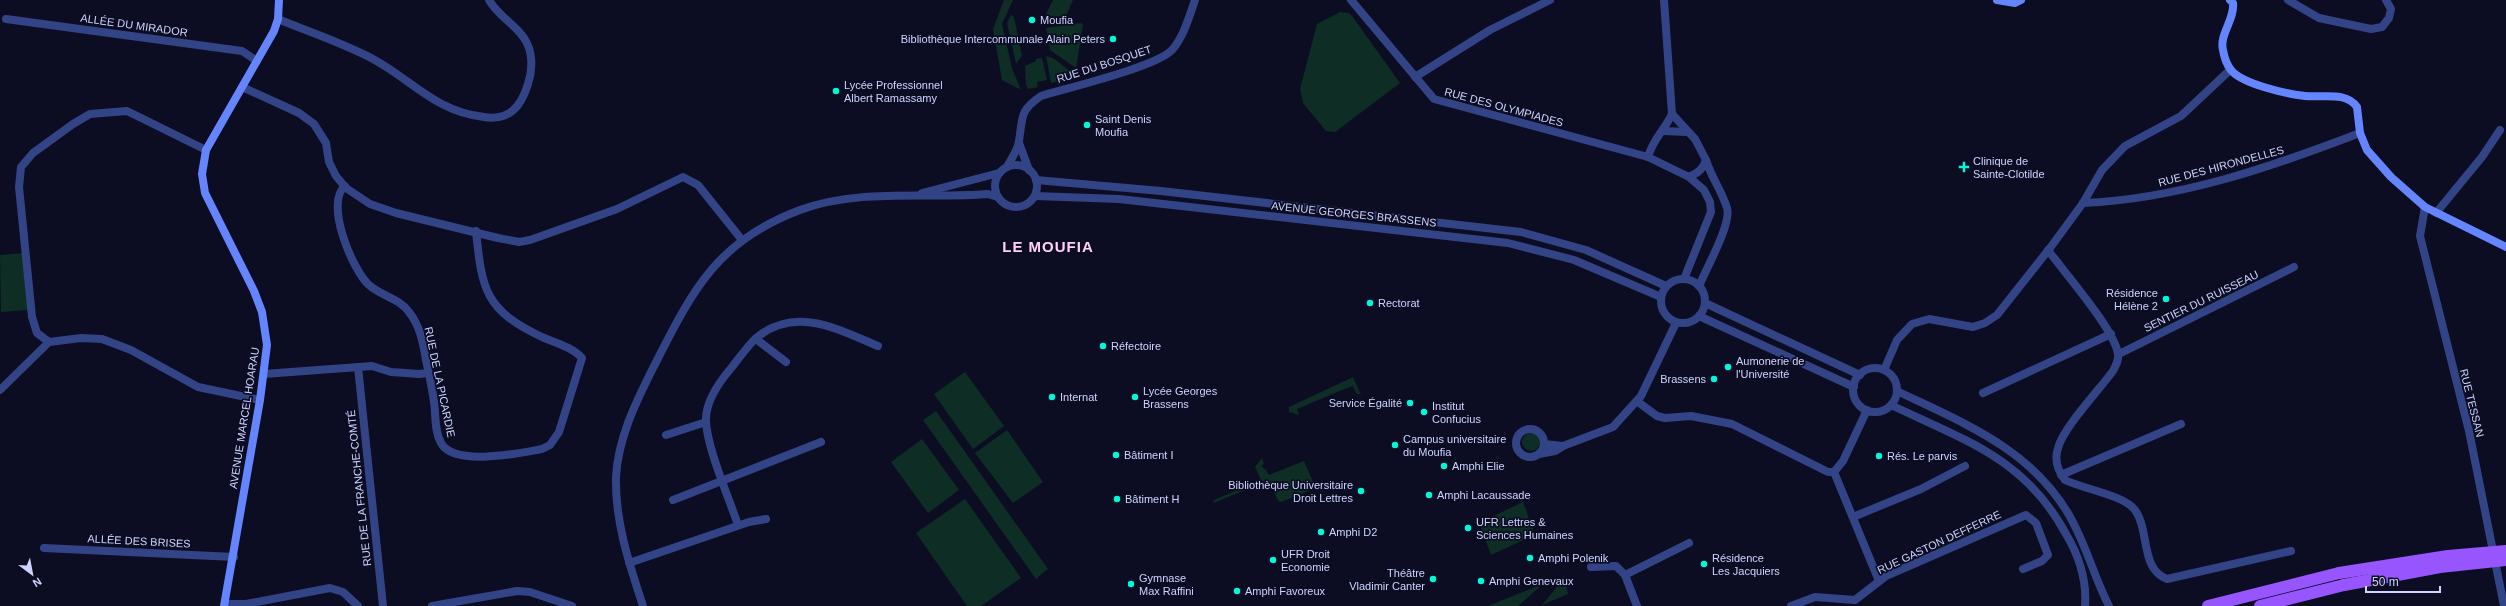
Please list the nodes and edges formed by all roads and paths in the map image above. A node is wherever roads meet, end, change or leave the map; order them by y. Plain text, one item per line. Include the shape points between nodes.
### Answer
1 (279, 0) edge
2 (489, 0) edge
3 (1194, 0) edge
4 (1351, 0) edge
5 (1550, 0) edge
6 (1664, 0) edge
7 (1997, 0) edge
8 (2021, 0) edge
9 (2231, 0) edge
10 (2288, 0) edge
11 (2386, 0) edge
12 (6, 19) dead end
13 (278, 19) junction
14 (257, 61) junction
15 (2230, 70) junction
16 (1415, 77) junction
17 (242, 87) junction
18 (1672, 114) junction
19 (2500, 130) dead end
20 (1664, 131) junction
21 (1687, 132) junction
22 (2360, 133) junction
23 (1019, 143) junction
24 (206, 150) junction
25 (1648, 157) junction
26 (1706, 160) junction
27 (1007, 167) junction
28 (1029, 170) junction
29 (999, 173) junction
30 (1690, 177) junction
31 (1036, 180) junction
32 (345, 186) junction
33 (912, 196) junction
34 (1035, 196) junction
35 (998, 197) junction
36 (2083, 203) junction
37 (2425, 207) junction
38 (2436, 213) junction
39 (476, 231) junction
40 (742, 240) junction
41 (2506, 247) edge
42 (2048, 250) junction
43 (2294, 267) dead end
44 (1684, 279) junction
45 (1666, 286) junction
46 (1699, 286) junction
47 (1661, 297) junction
48 (1705, 303) junction
49 (1699, 316) junction
50 (1676, 323) junction
51 (2111, 334) junction
52 (756, 339) junction
53 (49, 342) junction
54 (878, 346) dead end
55 (2119, 354) junction
56 (786, 362) dead end
57 (358, 367) junction
58 (1884, 370) junction
59 (428, 372) junction
60 (264, 374) junction
61 (1860, 375) junction
62 (1854, 387) junction
63 (0, 390) edge
64 (1897, 392) junction
65 (1983, 393) dead end
66 (260, 400) junction
67 (1638, 402) junction
68 (1891, 405) junction
69 (1867, 410) junction
70 (706, 422) junction
71 (2181, 424) dead end
72 (666, 435) dead end
73 (821, 442) dead end
74 (1544, 444) junction
75 (1563, 446) junction
76 (1539, 454) junction
77 (1965, 466) dead end
78 (1834, 472) junction
79 (2061, 475) junction
80 (723, 480) junction
81 (673, 500) dead end
82 (1853, 517) junction
83 (766, 519) dead end
84 (738, 526) junction
85 (1689, 542) dead end
86 (44, 548) dead end
87 (2290, 551) dead end
88 (2506, 551) edge
89 (234, 557) junction
90 (2506, 560) edge
91 (629, 563) junction
92 (1591, 567) dead end
93 (2023, 569) dead end
94 (1625, 575) junction
95 (2342, 579) junction
96 (1879, 581) junction
97 (225, 605) edge
98 (358, 606) edge
99 (383, 606) edge
100 (432, 606) edge
101 (572, 606) edge
102 (643, 606) edge
103 (1637, 606) edge
104 (1791, 606) edge
105 (2085, 606) edge
106 (2110, 606) edge
107 (2208, 606) edge
108 (2260, 606) edge
109 (2504, 606) edge

1 - 13 main road, AVENUE MARCEL HOARAU
2 - 13 street via 508,23 524,37 532,61 524,98 514,112 494,119 471,116 445,107 373,59
3 - 23 street, RUE DU BOSQUET via 1180,40 1170,51 1139,66 1041,96 1027,105 1020,124
4 - 16 street, RUE DES OLYMPIADES
5 - 16 street via 1490,30
6 - 18 street
7 - 8 main road via 2015,3
9 - 15 main road via 2234,12 2222,49
10 - 11 street via 2318,18 2371,29 2382,26 2389,18 2391,9
12 - 14 street, ALLÉE DU MIRADOR via 242,52
13 - 14 main road, AVENUE MARCEL HOARAU
14 - 17 main road, AVENUE MARCEL HOARAU
15 - 22 main road via 2255,84 2305,96 2349,99 2357,106
15 - 36 street via 2181,116 2125,146 2102,170
16 - 25 street, RUE DES OLYMPIADES via 1434,99
17 - 24 main road, AVENUE MARCEL HOARAU
17 - 32 street via 299,113 314,124 326,143 329,162
18 - 20 street
18 - 21 street
19 - 38 street via 2482,157
20 - 21 street
20 - 25 street via 1650,148
21 - 26 street via 1699,145
22 - 36 street, RUE DES HIRONDELLES via 2268,167 2227,178 2159,195 2114,202
22 - 37 main road via 2367,150 2378,163
23 - 27 street, RUE DU BOSQUET
23 - 28 street, RUE DU BOSQUET
24 - 53 street via 127,111 109,112 90,114 73,124 33,153 21,167 20,187 32,317 37,333
24 - 60 main road, AVENUE MARCEL HOARAU via 202,174 205,193 262,312 267,345
25 - 30 street
26 - 30 street via 1704,167
26 - 46 street via 1710,175 1728,209 1727,221
27 - 28 street via 1018,165
27 - 29 street
28 - 31 street
29 - 33 street
29 - 35 street via 994,190
30 - 44 street via 1704,190 1710,202 1711,212
31 - 34 street
31 - 45 street, AVENUE GEORGES BRASSENS via 1161,190 1521,232 1586,250
32 - 39 street via 370,204 396,213
32 - 59 street, RUE DE LA PICARDIE via 338,198 338,220 356,265 369,285 398,302 411,314 421,336
33 - 35 street via 988,194
33 - 40 street via 831,201 774,220
34 - 35 street via 1025,205 1018,207 1008,206
34 - 47 street, AVENUE GEORGES BRASSENS via 1119,199 1508,243 1574,260
36 - 42 street
37 - 38 main road
37 - 109 street, RUE TESSAN via 2420,236 2469,431
38 - 41 main road
39 - 40 street via 519,242 530,240 617,209 683,177 698,185
39 - 59 street, RUE DE LA PICARDIE via 484,288 492,302 530,331 576,351 582,358 556,439 542,449 524,452 470,457 456,455 445,448 439,437
40 - 91 street via 706,274 681,311 638,398 620,445 616,476 617,508 620,533
42 - 51 street
42 - 58 street via 1997,315 1985,323 1973,326 1929,319 1912,324 1897,340
43 - 55 street, SENTIER DU RUISSEAU
44 - 45 street
44 - 46 street
45 - 47 street
46 - 48 street via 1703,291
47 - 50 street via 1662,310
48 - 49 street
48 - 61 street
49 - 50 street via 1689,323
49 - 62 street
50 - 67 street
51 - 55 street
51 - 65 street
52 - 54 street via 776,327 792,322 817,322
52 - 56 street
52 - 70 street via 720,382 711,398
53 - 63 street
53 - 66 street via 81,338 102,339 131,350 198,387
55 - 79 street via 2113,371 2061,439 2056,460
57 - 59 street via 372,366 390,372
57 - 60 street
57 - 99 street, RUE DE LA FRANCHE-COMTÉ
58 - 61 street via 1871,369
58 - 64 street via 1894,379
60 - 66 main road, AVENUE MARCEL HOARAU
61 - 62 street
62 - 69 street via 1856,401
64 - 68 street
64 - 106 street via 1993,438 2034,470 2078,531
66 - 89 main road, AVENUE MARCEL HOARAU
67 - 75 street via 1613,427
67 - 78 street via 1656,416 1691,416 1732,424 1828,472
68 - 69 street via 1880,411
68 - 105 street via 1989,452 2017,471 2035,488 2059,521 2072,545 2085,583
69 - 78 street via 1843,461
70 - 72 street
70 - 80 street
71 - 79 street
73 - 80 street
74 - 75 street
74 - 76 street
74 - 76 street via 1542,436 1536,430 1525,430 1518,436 1517,447 1521,453 1532,457
75 - 76 street via 1555,451
77 - 82 street via 1921,489
78 - 82 street
79 - 87 street via 2077,486 2124,502 2134,509 2146,536 2152,567 2158,576 2167,579
80 - 81 street
80 - 84 street
82 - 96 street
83 - 84 street
84 - 91 street
85 - 94 street
86 - 89 street, ALLÉE DES BRISES
88 - 95 main road, bridge via 2434,558
89 - 97 main road, AVENUE MARCEL HOARAU
90 - 95 main road, bridge
91 - 102 street
92 - 94 street via 1616,566
93 - 96 street, RUE GASTON DEFFERRE via 2042,561 2048,555 2036,523 2026,515
94 - 103 street
95 - 107 main road
95 - 108 main road
96 - 104 street, RUE GASTON DEFFERRE via 1855,600 1815,598
97 - 98 street via 246,604 330,588 343,592
100 - 101 street via 517,592 535,593

